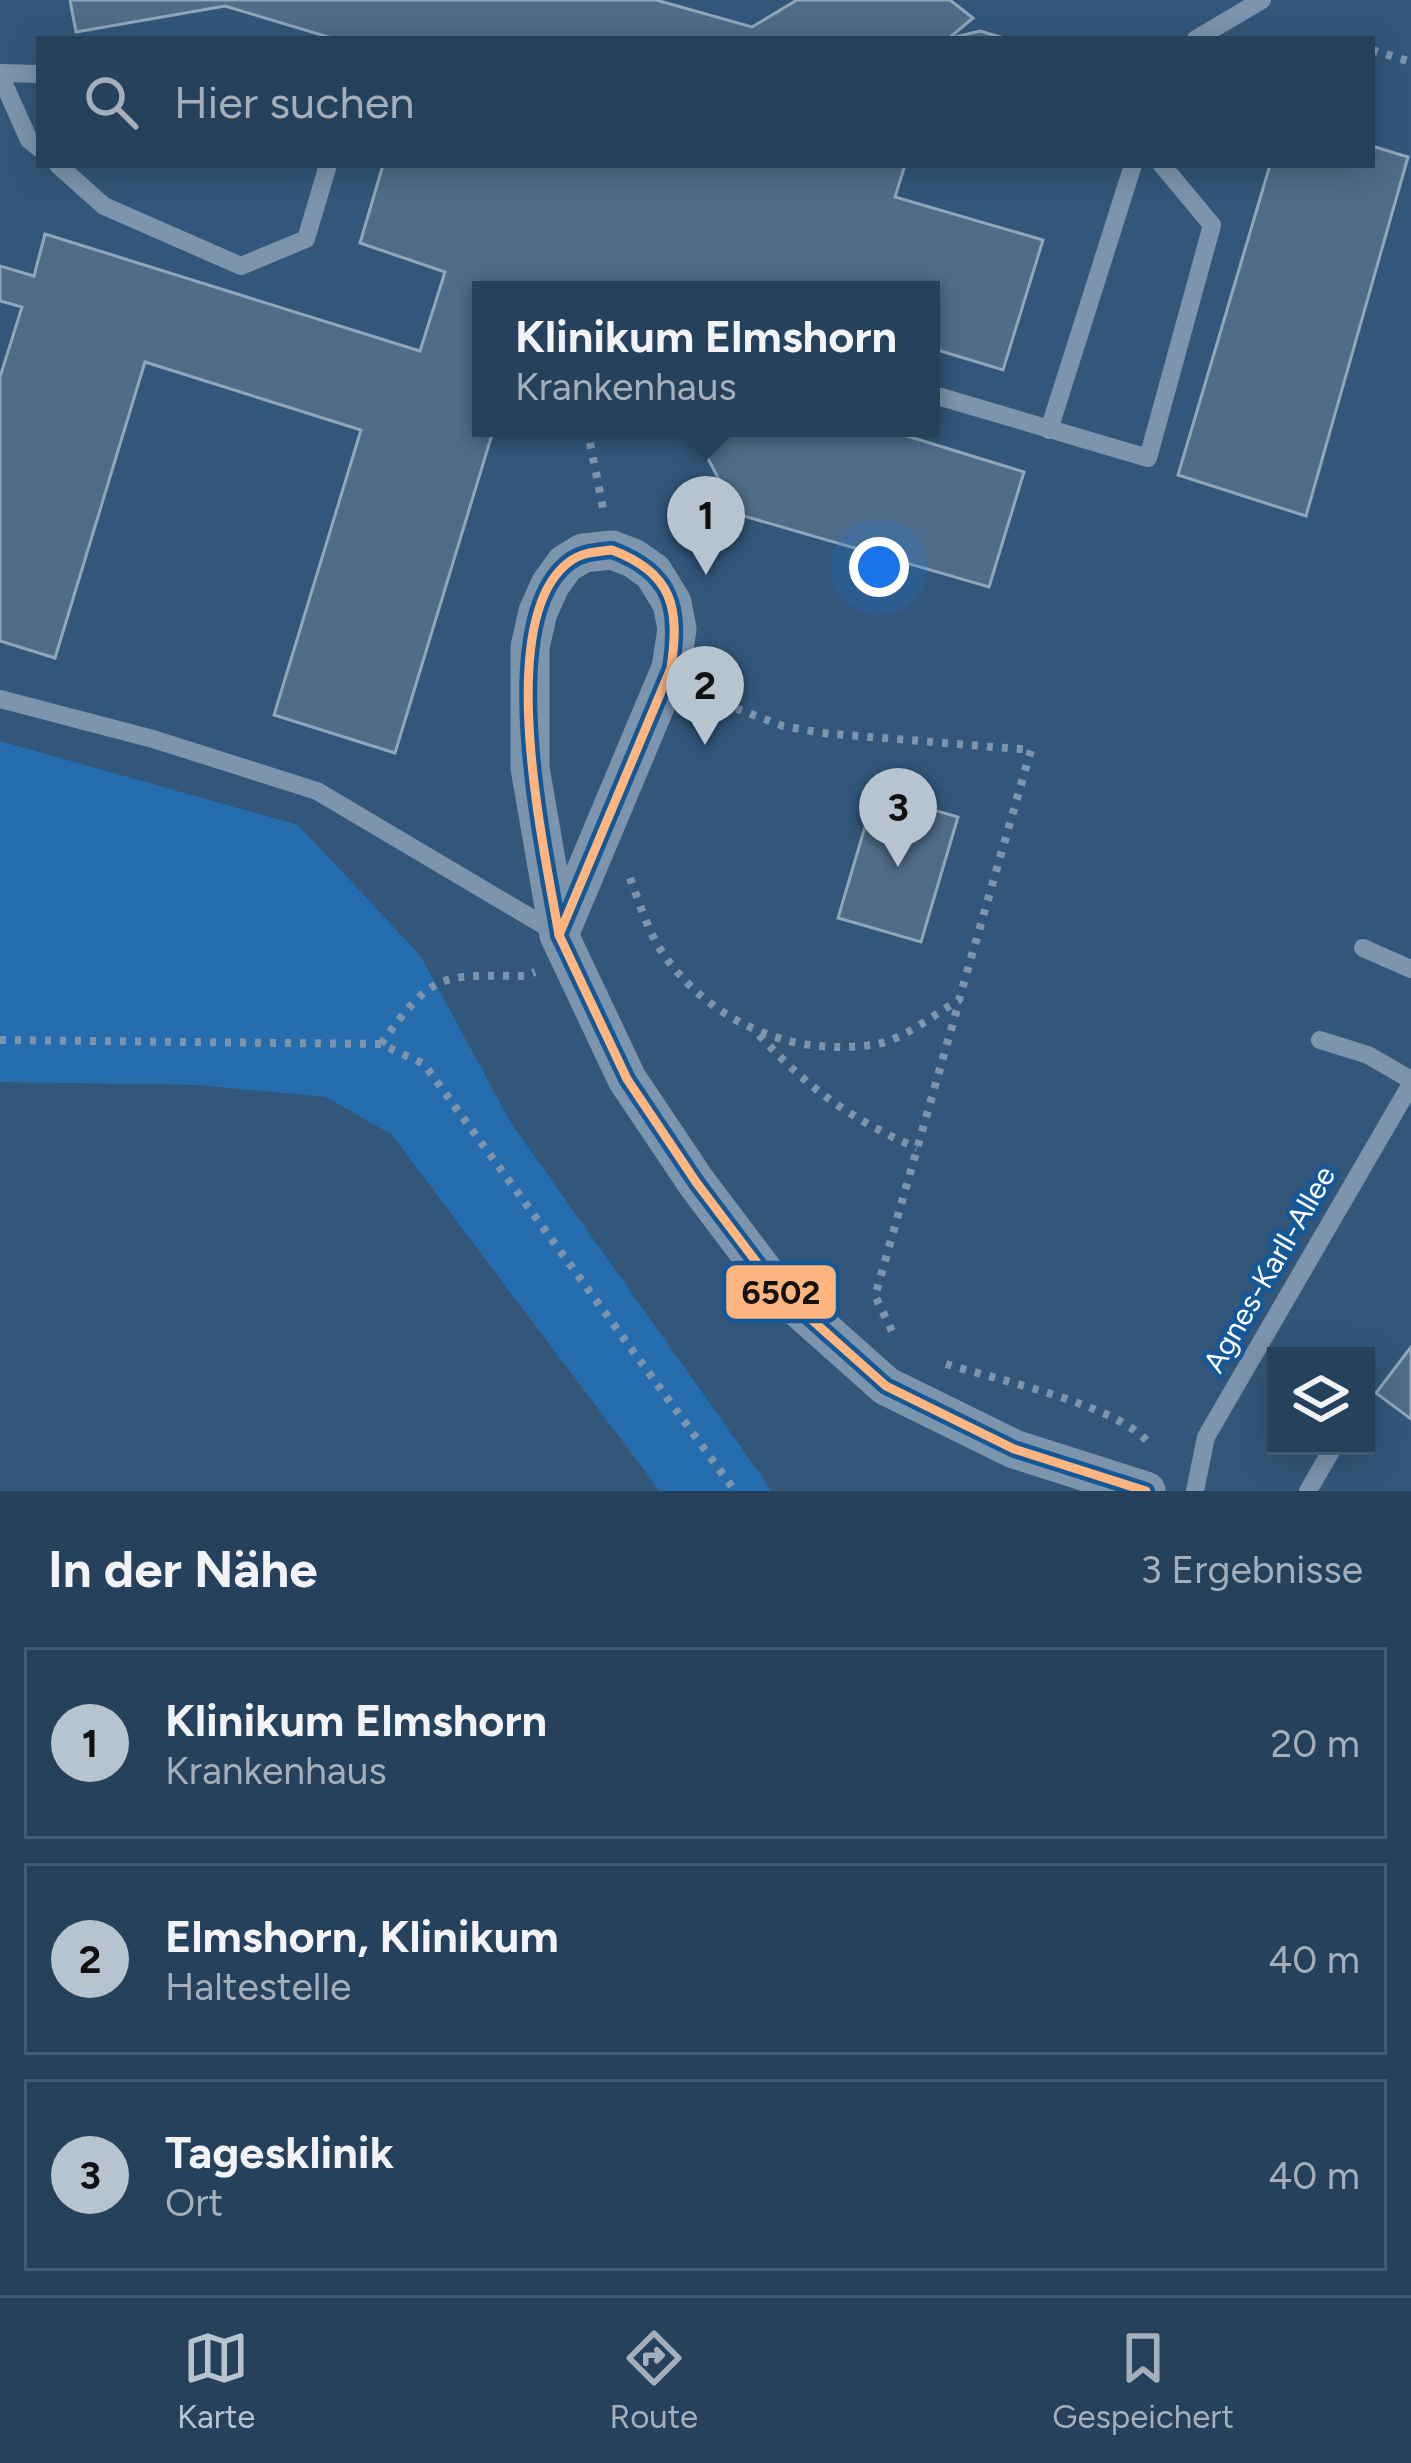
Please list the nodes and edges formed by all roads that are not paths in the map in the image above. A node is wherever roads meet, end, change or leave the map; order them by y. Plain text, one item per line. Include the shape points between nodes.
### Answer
1 (1262, 0) edge
2 (1201, 36) edge
3 (0, 74) edge
4 (36, 74) edge
5 (36, 146) edge
6 (61, 168) edge
7 (327, 168) edge
8 (1132, 168) edge
9 (1164, 168) edge
10 (941, 398) dead end
11 (1049, 430) junction
12 (0, 699) edge
13 (565, 947) junction
14 (1364, 948) dead end
15 (1411, 969) edge
16 (1320, 1040) dead end
17 (1411, 1082) edge
18 (1329, 1455) edge
19 (1151, 1473) edge
20 (1195, 1491) edge
21 (1308, 1491) edge

1 - 2 lane
3 - 4 lane
3 - 5 lane
6 - 7 lane via 104,206 241,266 306,239
8 - 11 lane
9 - 11 lane via 1212,225 1148,458
10 - 11 lane
12 - 13 lane via 317,791
13 - 13 street via 530,768 530,646 544,598 566,564 612,550 652,572 672,603 676,629 671,668 616,794
13 - 19 street via 628,1079 776,1288 886,1386 1014,1449
14 - 15 lane
16 - 17 lane via 1368,1054
17 - 20 lane, Agnes-Karll-Allee via 1206,1437
18 - 21 lane

